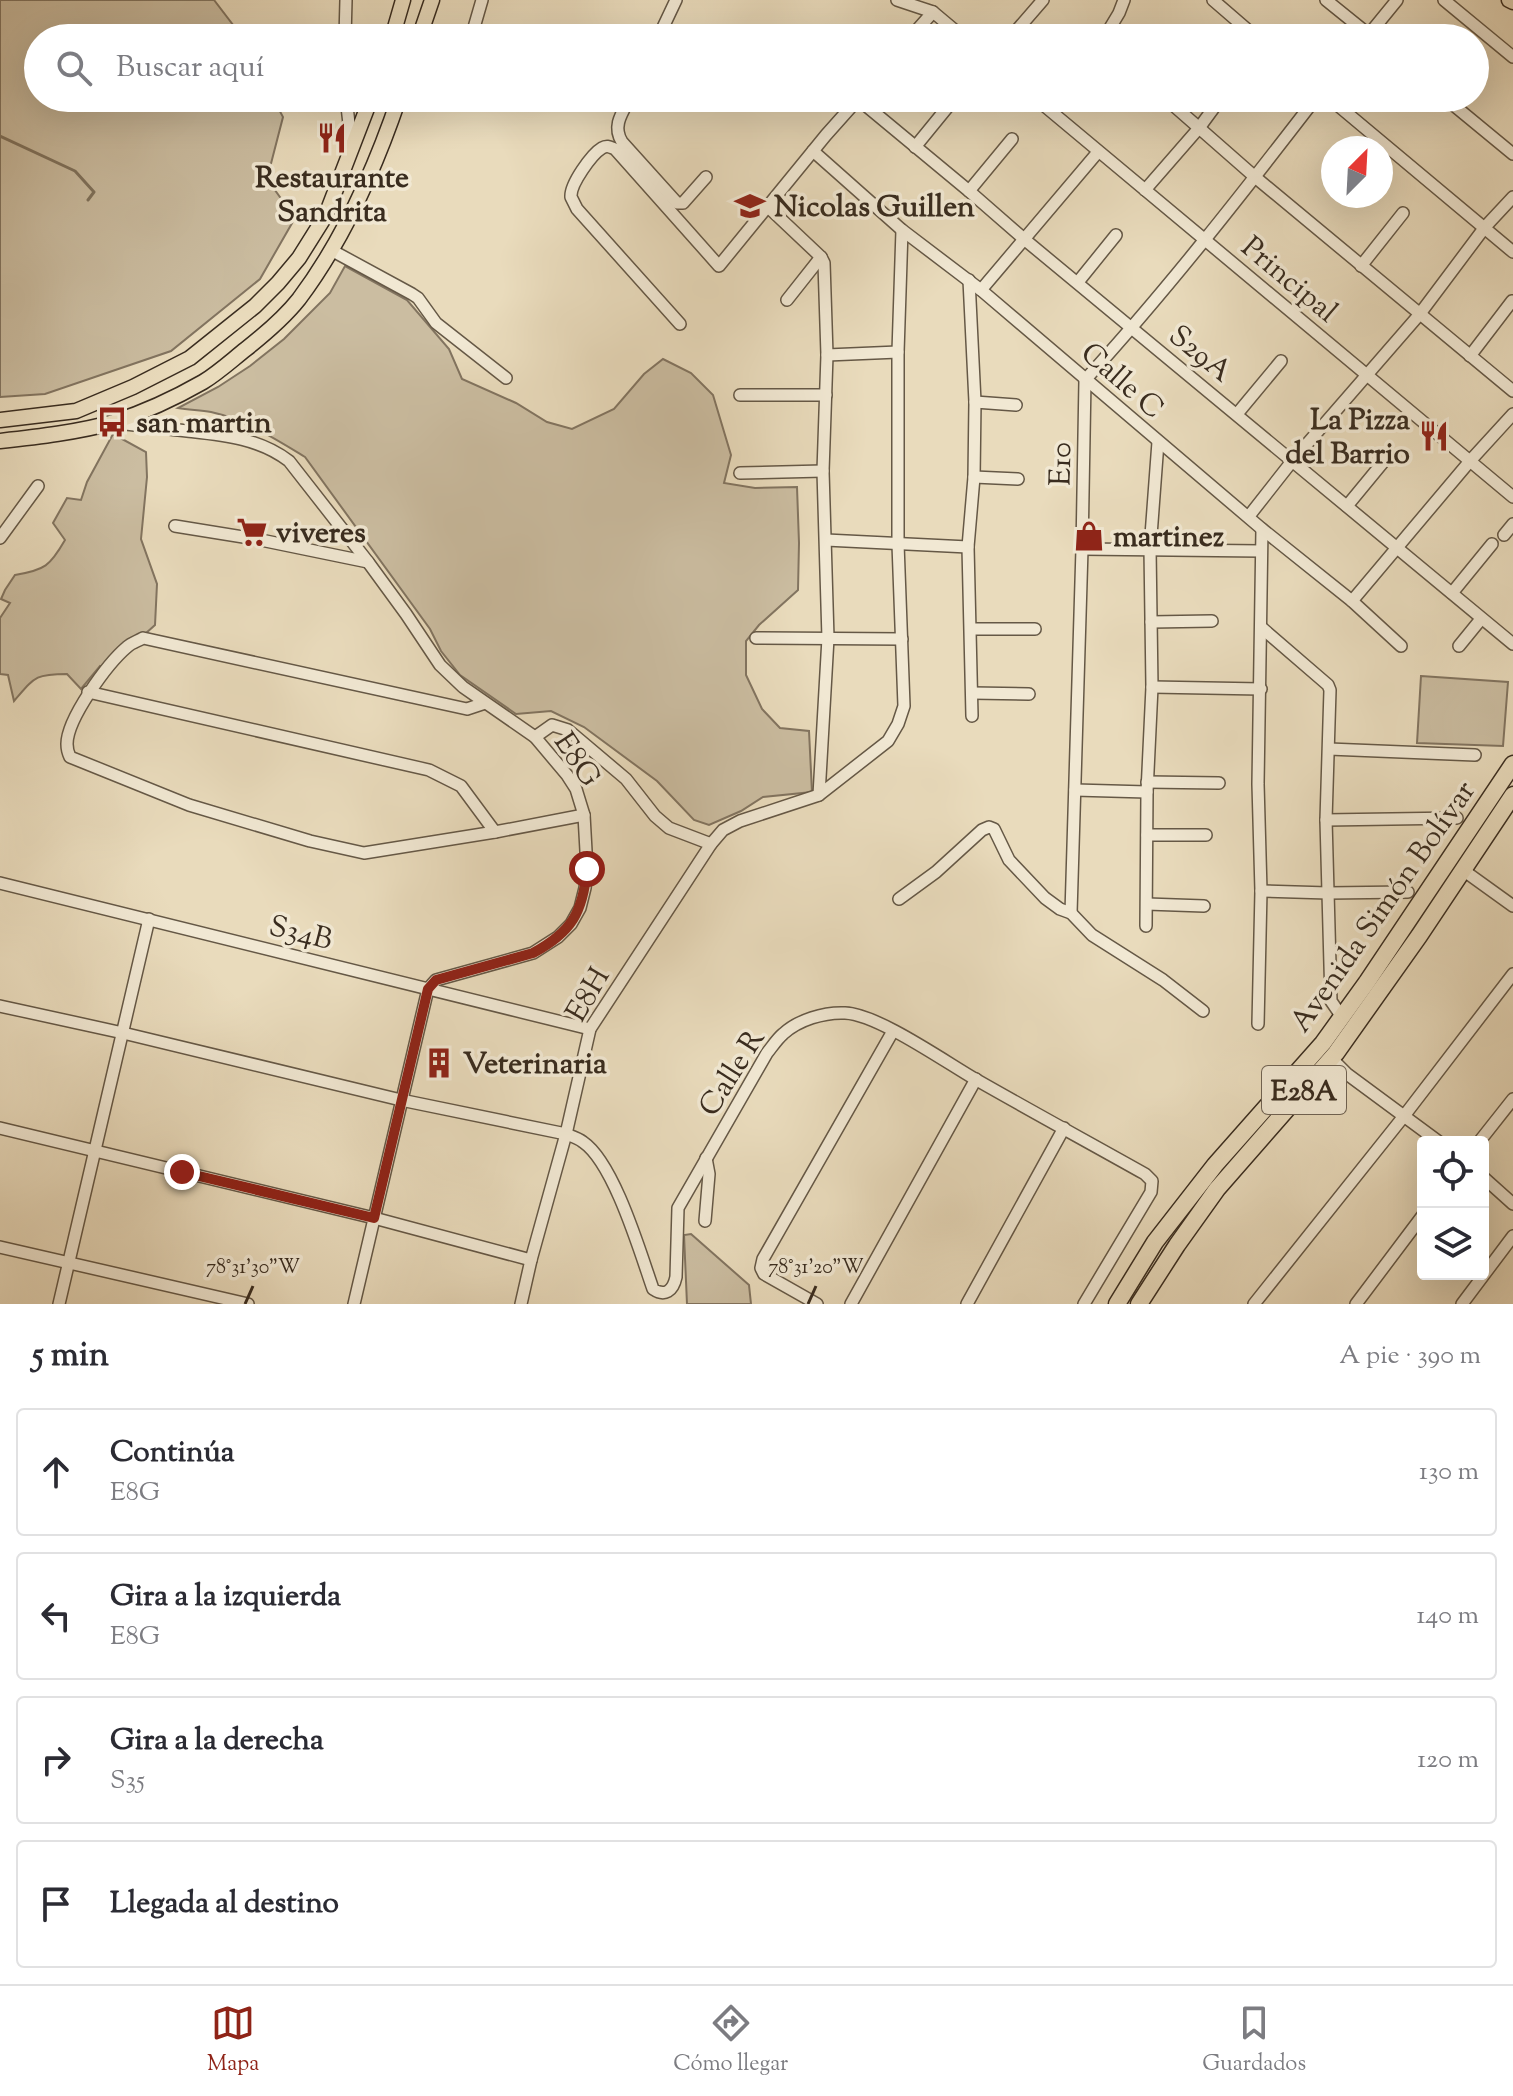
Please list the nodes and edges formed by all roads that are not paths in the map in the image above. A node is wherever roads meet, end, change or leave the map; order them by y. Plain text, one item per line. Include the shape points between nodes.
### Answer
1 (346, 0) edge
2 (403, 0) edge
3 (432, 0) edge
4 (482, 0) edge
5 (676, 0) edge
6 (897, 0) edge
7 (1043, 0) edge
8 (1124, 0) edge
9 (1214, 0) edge
10 (1326, 0) edge
11 (1397, 0) edge
12 (1444, 0) edge
13 (933, 12) junction
14 (345, 24) edge
15 (396, 24) edge
16 (424, 24) edge
17 (475, 24) edge
18 (665, 24) edge
19 (922, 24) edge
20 (947, 24) edge
21 (1022, 24) edge
22 (1112, 24) edge
23 (1241, 24) edge
24 (1354, 24) edge
25 (1379, 24) edge
26 (1473, 24) edge
27 (1489, 37) edge
28 (1513, 57) edge
29 (348, 112) edge
30 (366, 112) edge
31 (394, 112) edge
32 (623, 112) edge
33 (847, 112) edge
34 (873, 112) edge
35 (944, 112) edge
36 (1052, 112) edge
37 (1181, 112) edge
38 (1211, 112) edge
39 (1305, 112) edge
40 (1346, 112) edge
41 (1462, 112) edge
42 (1199, 128) junction
43 (1012, 139) dead end
44 (915, 147) junction
45 (352, 150) junction
46 (813, 151) junction
47 (1098, 152) junction
48 (1513, 154) edge
49 (706, 177) dead end
50 (1255, 177) junction
51 (1145, 190) junction
52 (969, 191) junction
53 (1513, 197) edge
54 (767, 206) junction
55 (1403, 213) dead end
56 (1485, 227) junction
57 (902, 230) junction
58 (1116, 235) dead end
59 (1024, 239) junction
60 (1204, 239) junction
61 (331, 250) junction
62 (1513, 252) edge
63 (823, 260) junction
64 (1361, 266) junction
65 (969, 280) junction
66 (1078, 282) junction
67 (981, 290) junction
68 (787, 300) dead end
69 (1512, 301) edge
70 (1419, 315) junction
71 (680, 324) dead end
72 (1132, 328) junction
73 (898, 352) junction
74 (827, 355) junction
75 (1470, 356) junction
76 (1281, 361) dead end
77 (1366, 375) junction
78 (506, 378) dead end
79 (1085, 380) junction
80 (1513, 391) edge
81 (740, 395) dead end
82 (826, 395) junction
83 (975, 402) junction
84 (1016, 405) dead end
85 (1237, 414) junction
86 (1513, 414) edge
87 (0, 420) edge
88 (112, 422) junction
89 (0, 441) edge
90 (1158, 442) junction
91 (1389, 455) dead end
92 (1293, 460) junction
93 (1470, 461) junction
94 (823, 471) junction
95 (740, 473) dead end
96 (974, 477) junction
97 (1018, 479) dead end
98 (38, 486) dead end
99 (1513, 497) edge
100 (1347, 506) junction
101 (1249, 516) junction
102 (1513, 524) edge
103 (175, 526) dead end
104 (1262, 529) junction
105 (1504, 535) dead end
106 (0, 538) edge
107 (826, 540) junction
108 (898, 544) junction
109 (1492, 544) dead end
110 (968, 547) junction
111 (1397, 548) junction
112 (1082, 549) junction
113 (1150, 549) junction
114 (1261, 551) junction
115 (368, 562) junction
116 (1452, 593) junction
117 (1352, 601) junction
118 (1481, 619) junction
119 (1212, 621) dead end
120 (1151, 622) junction
121 (1262, 628) junction
122 (971, 629) junction
123 (1035, 629) dead end
124 (756, 638) dead end
125 (828, 638) junction
126 (902, 639) junction
127 (1511, 639) edge
128 (1401, 646) dead end
129 (1459, 646) dead end
130 (1152, 687) junction
131 (1261, 689) junction
132 (88, 692) junction
133 (972, 693) junction
134 (1029, 694) dead end
135 (485, 703) junction
136 (972, 716) dead end
137 (535, 737) junction
138 (1329, 749) junction
139 (1475, 755) dead end
140 (1513, 764) edge
141 (1219, 783) dead end
142 (1147, 787) junction
143 (1075, 790) junction
144 (819, 795) junction
145 (1513, 795) edge
146 (584, 815) junction
147 (1457, 818) dead end
148 (1326, 820) junction
149 (495, 832) junction
150 (1147, 835) junction
151 (1206, 835) dead end
152 (711, 844) junction
153 (1463, 870) junction
154 (0, 883) edge
155 (1261, 891) junction
156 (1408, 892) dead end
157 (1328, 893) junction
158 (899, 899) dead end
159 (1147, 904) junction
160 (1204, 906) dead end
161 (1513, 906) edge
162 (1071, 913) junction
163 (149, 919) junction
164 (1146, 926) dead end
165 (1513, 974) edge
166 (428, 989) junction
167 (0, 1006) edge
168 (1203, 1011) dead end
169 (1342, 1017) junction
170 (1258, 1024) dead end
171 (590, 1029) junction
172 (893, 1031) junction
173 (123, 1033) junction
174 (1331, 1058) junction
175 (976, 1079) junction
176 (1513, 1099) edge
177 (401, 1100) junction
178 (1404, 1116) junction
179 (0, 1128) edge
180 (1064, 1128) junction
181 (566, 1134) junction
182 (1431, 1136) edge
183 (1484, 1136) edge
184 (94, 1150) junction
185 (706, 1158) junction
186 (1489, 1182) edge
187 (1513, 1204) edge
188 (374, 1218) junction
189 (705, 1221) dead end
190 (1417, 1223) edge
191 (1513, 1236) edge
192 (0, 1247) edge
193 (531, 1260) junction
194 (68, 1263) junction
195 (59, 1304) edge
196 (248, 1304) edge
197 (354, 1304) edge
198 (521, 1304) edge
199 (817, 1304) edge
200 (851, 1304) edge
201 (967, 1304) edge
202 (1084, 1304) edge
203 (1117, 1304) edge
204 (1139, 1304) edge
205 (1254, 1304) edge
206 (1356, 1304) edge
207 (1462, 1304) edge

1 - 14 street
2 - 15 main road
3 - 16 main road
4 - 17 street
5 - 18 street
6 - 13 street
7 - 21 street
8 - 22 street
9 - 23 street
10 - 24 street
11 - 25 street
12 - 26 street
13 - 19 street
13 - 20 street
27 - 28 street
29 - 45 street
30 - 45 main road
31 - 61 main road
32 - 49 street via 617,133 622,142 677,203 683,203
33 - 46 street
34 - 44 street, S29A
35 - 44 street
36 - 47 street, Principal
37 - 42 street
38 - 42 street
39 - 50 street
40 - 56 street
41 - 48 street
42 - 50 street
42 - 51 street
43 - 52 street
44 - 52 street, S29A
45 - 87 main road via 326,215 299,258 255,306 190,358 76,411
46 - 54 street
46 - 57 street, Calle C
47 - 51 street, Principal
47 - 59 street
50 - 60 street
50 - 64 street
51 - 60 street, Principal
52 - 59 street, S29A
53 - 56 street
54 - 63 street
54 - 71 street via 719,266 615,149 601,148 581,172 571,198 577,209
55 - 64 street
56 - 62 street
56 - 70 street
57 - 65 street, Calle C
57 - 73 street, E8H
58 - 66 street
59 - 66 street, S29A
59 - 67 street
60 - 72 street
60 - 77 street, Principal
61 - 78 street via 418,298 436,323
61 - 88 main road via 297,301 265,334 204,381
63 - 68 street
63 - 74 street
64 - 70 street
65 - 67 street, Calle C
65 - 83 street
66 - 72 street, S29A
67 - 79 street, Calle C
69 - 75 street
70 - 75 street
70 - 77 street
72 - 79 street
72 - 85 street, S29A
73 - 74 street
73 - 108 street, E8H
74 - 82 street
75 - 80 street
76 - 85 street
77 - 92 street
77 - 93 street, Principal
79 - 90 street, Calle C
79 - 112 street, E10
81 - 82 street
82 - 94 street
83 - 84 street
83 - 96 street
85 - 92 street, S29A
86 - 93 street
88 - 89 main road
88 - 115 street, E8G via 234,437 278,453
90 - 101 street, Calle C
90 - 113 street
91 - 100 street
92 - 100 street, S29A
92 - 101 street
93 - 99 street, Principal
93 - 111 street
94 - 95 street
94 - 107 street
96 - 97 street
96 - 110 street
98 - 106 street
100 - 111 street, S29A
101 - 104 street, Calle C
102 - 105 street
103 - 115 street
104 - 114 street
104 - 117 street, Calle C
107 - 108 street
107 - 125 street
108 - 110 street
108 - 126 street, E8H
109 - 116 street
110 - 122 street
111 - 116 street, S29A
111 - 117 street
112 - 113 street
112 - 143 street, E10
113 - 114 street
113 - 120 street
114 - 121 street
115 - 135 street, E8G via 440,665
116 - 118 street, S29A
117 - 128 street, Calle C
118 - 127 street, S29A
118 - 129 street
119 - 120 street
120 - 130 street
121 - 131 street
121 - 138 street via 1328,685
122 - 123 street
122 - 133 street
124 - 125 street
125 - 126 street
125 - 144 street
126 - 144 street, E8H via 904,706 898,724 888,741
130 - 131 street
130 - 142 street
131 - 155 street
132 - 135 street via 128,646 143,638 467,709
132 - 149 street via 429,770 461,786
132 - 149 street via 69,734 70,757 189,805 364,853
133 - 134 street
133 - 136 street
135 - 137 street, E8G
137 - 146 street, E8G via 576,789
137 - 152 street via 552,725 568,730 626,779 669,828
138 - 139 street
138 - 148 street
140 - 169 highway, Avenida Simón Bolívar
141 - 142 street
142 - 143 street
142 - 150 street
143 - 162 street, E10
144 - 152 street, E8H via 740,821
145 - 153 highway, Avenida Simón Bolívar
146 - 149 street
146 - 166 street, E8G via 585,888 571,924 533,953 436,980
147 - 148 street
148 - 157 street
150 - 151 street
150 - 159 street
152 - 171 street, E8H
153 - 161 street
153 - 174 highway, Avenida Simón Bolívar / E28A
154 - 163 street, S34B
155 - 157 street
155 - 170 street
156 - 157 street
157 - 169 street via 1331,1001
158 - 162 street via 989,827 1009,860 1045,898
159 - 160 street
159 - 164 street
162 - 168 street via 1092,935
163 - 166 street, S34B
163 - 173 street
165 - 178 street
166 - 171 street, S34B
166 - 177 street
167 - 173 street
169 - 203 highway, Avenida Simón Bolívar / E28A via 1215,1165 1155,1242
171 - 181 street, E8H
172 - 175 street, Calle R
172 - 185 street, Calle R via 869,1019 831,1013 784,1032
172 - 199 street via 763,1259 764,1274
173 - 177 street
173 - 184 street
174 - 178 street
174 - 204 highway, Avenida Simón Bolívar / E28A via 1217,1189
175 - 180 street, Calle R
175 - 200 street
176 - 183 street
177 - 181 street
177 - 188 street
178 - 182 street
178 - 205 street
179 - 184 street
180 - 201 street
180 - 202 street, Calle R via 1152,1181 1151,1192
181 - 185 street, Calle R via 598,1157 658,1292 675,1286 678,1208
181 - 193 street, E8H
184 - 188 street
184 - 194 street
185 - 189 street
186 - 187 street
188 - 193 street
188 - 197 street
190 - 206 street
191 - 207 street
192 - 194 street
193 - 198 street, E8H
194 - 195 street
194 - 196 street

